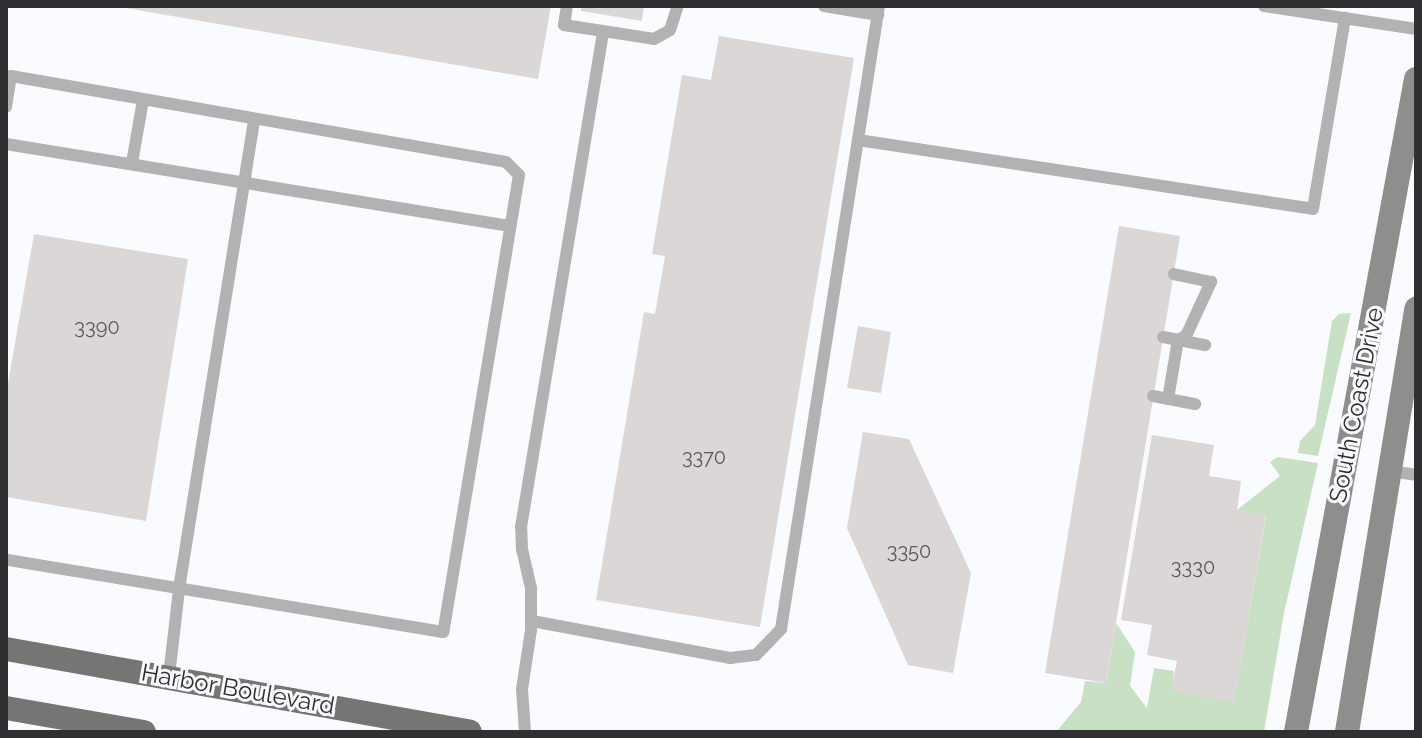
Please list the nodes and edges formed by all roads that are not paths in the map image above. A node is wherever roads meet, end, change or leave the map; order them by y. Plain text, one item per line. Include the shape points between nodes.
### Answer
1 (567, 6) edge
2 (678, 6) edge
3 (824, 6) edge
4 (1264, 6) edge
5 (878, 10) edge
6 (1345, 18) junction
7 (1416, 29) edge
8 (603, 33) junction
9 (1416, 79) edge
10 (143, 100) junction
11 (6, 107) edge
12 (254, 120) junction
13 (858, 140) junction
14 (6, 144) edge
15 (132, 163) junction
16 (245, 181) junction
17 (510, 226) junction
18 (1174, 274) dead end
19 (1416, 309) edge
20 (1163, 337) dead end
21 (1178, 340) junction
22 (1205, 345) dead end
23 (1153, 396) dead end
24 (1168, 399) junction
25 (1195, 404) dead end
26 (1389, 471) junction
27 (1416, 475) edge
28 (6, 560) edge
29 (179, 589) junction
30 (531, 626) junction
31 (6, 649) edge
32 (169, 676) junction
33 (6, 708) edge
34 (144, 732) edge
35 (470, 732) edge
36 (525, 732) edge
37 (1296, 732) edge
38 (1347, 732) edge

1 - 8 lane via 564,25
2 - 8 lane via 670,30 654,39
3 - 5 lane
4 - 6 lane
5 - 13 lane
6 - 7 lane
6 - 13 lane via 1313,209
8 - 30 lane via 521,527
9 - 37 main road, South Coast Drive
10 - 11 lane via 11,76
10 - 12 lane
10 - 15 lane
12 - 16 lane
12 - 17 lane via 506,162 519,175
13 - 30 lane via 781,629 756,655 730,658
14 - 15 lane
15 - 16 lane
16 - 17 lane
16 - 29 lane
17 - 29 lane via 443,632
18 - 21 lane via 1211,282 1186,336
19 - 26 main road, South Coast Drive
20 - 21 lane
21 - 22 lane
21 - 24 lane
23 - 24 lane
24 - 25 lane
26 - 27 lane
26 - 38 main road, South Coast Drive
28 - 29 lane
29 - 32 lane
30 - 36 lane via 522,689
31 - 32 main road, Harbor Boulevard
32 - 35 main road, Harbor Boulevard
33 - 34 main road

